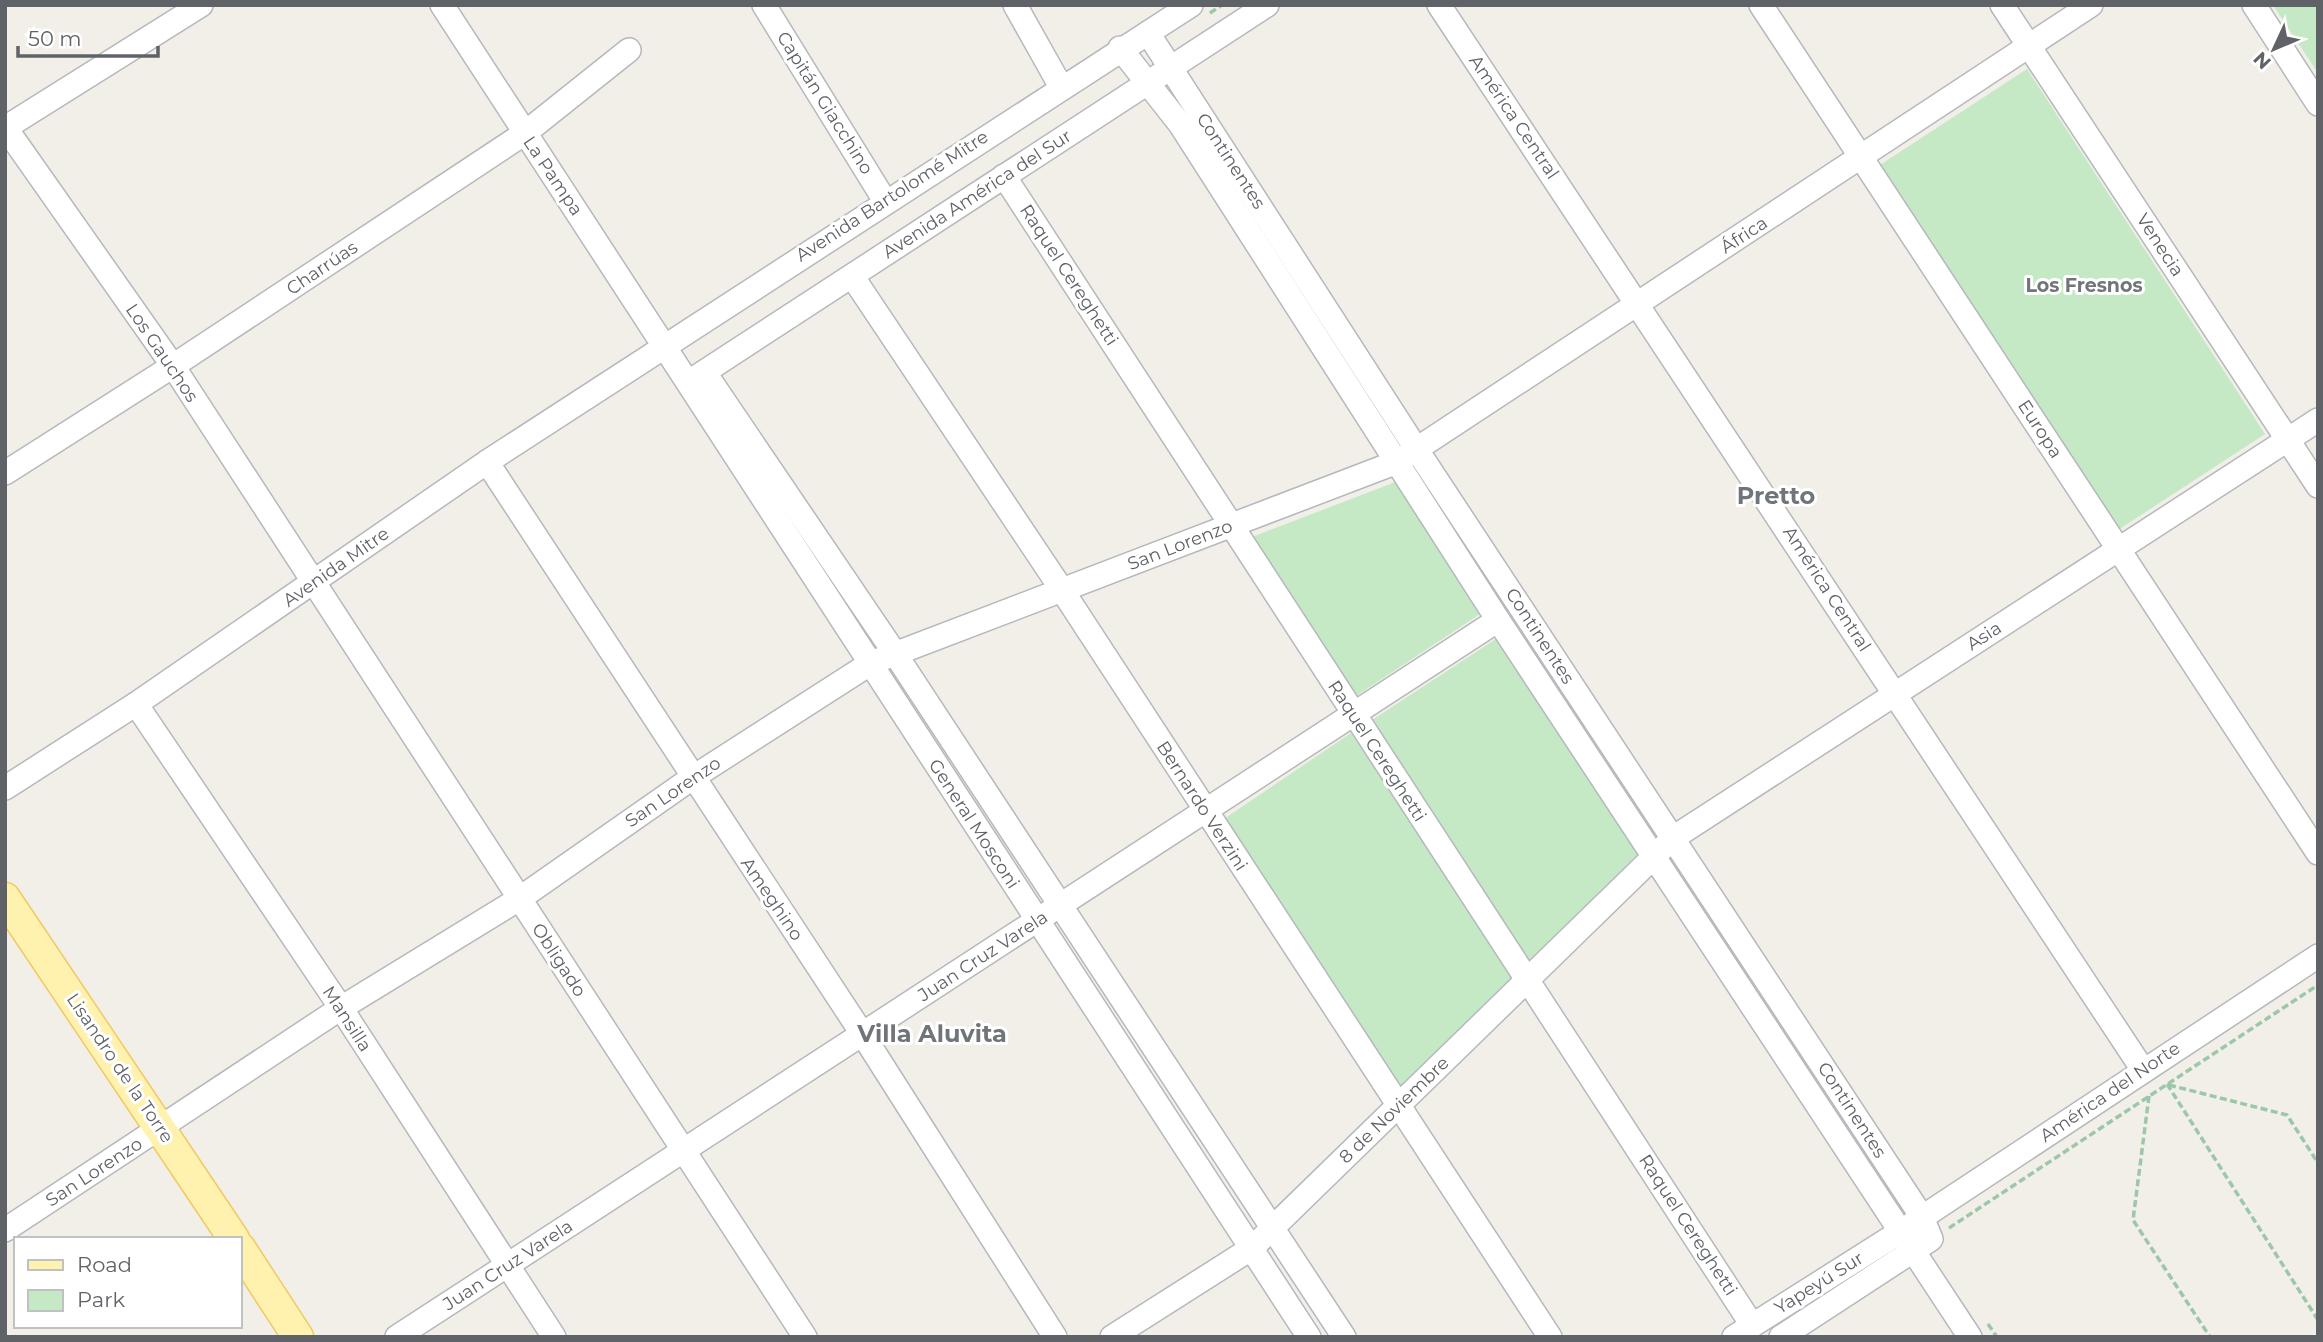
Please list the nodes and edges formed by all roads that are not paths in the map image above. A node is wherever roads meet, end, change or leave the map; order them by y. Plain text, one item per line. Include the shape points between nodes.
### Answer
1 (201, 5) edge
2 (442, 5) edge
3 (764, 5) edge
4 (1015, 5) edge
5 (1191, 5) edge
6 (1267, 5) edge
7 (1439, 5) edge
8 (1761, 5) edge
9 (2002, 5) edge
10 (2091, 5) edge
11 (2254, 5) edge
12 (1148, 33) junction
13 (2029, 47) junction
14 (1120, 48) junction
15 (629, 50) dead end
16 (1172, 70) junction
17 (1146, 85) junction
18 (1061, 87) junction
19 (2318, 104) edge
20 (5, 128) edge
21 (525, 133) junction
22 (1862, 157) junction
23 (1004, 176) junction
24 (885, 201) junction
25 (852, 276) junction
26 (1639, 304) junction
27 (665, 345) junction
28 (173, 366) junction
29 (696, 378) junction
30 (2318, 420) edge
31 (2288, 440) junction
32 (1417, 450) junction
33 (487, 461) junction
34 (1397, 462) junction
35 (5, 473) edge
36 (2318, 486) edge
37 (1234, 525) junction
38 (2118, 549) junction
39 (312, 584) junction
40 (1062, 590) junction
41 (1498, 620) junction
42 (894, 652) junction
43 (871, 663) junction
44 (1896, 694) junction
45 (136, 704) junction
46 (1353, 716) junction
47 (692, 778) junction
48 (5, 788) edge
49 (1205, 810) junction
50 (1673, 838) junction
51 (2318, 853) edge
52 (1654, 856) junction
53 (5, 898) edge
54 (519, 899) junction
55 (1062, 905) junction
56 (1037, 922) junction
57 (2318, 956) edge
58 (1528, 978) junction
59 (341, 1008) junction
60 (863, 1035) junction
61 (2143, 1070) junction
62 (1400, 1106) junction
63 (162, 1128) junction
64 (682, 1149) junction
65 (1922, 1217) junction
66 (1273, 1228) junction
67 (5, 1230) edge
68 (233, 1237) edge
69 (1916, 1240) junction
70 (1252, 1248) junction
71 (242, 1251) edge
72 (506, 1266) junction
73 (1743, 1331) edge
74 (298, 1337) edge
75 (397, 1337) edge
76 (554, 1337) edge
77 (805, 1337) edge
78 (1055, 1337) edge
79 (1112, 1337) edge
80 (1309, 1337) edge
81 (1344, 1337) edge
82 (1550, 1337) edge
83 (1781, 1337) edge
84 (1970, 1337) edge

1 - 20 street
2 - 21 street, La Pampa
3 - 24 street, Capitán Giacchino
4 - 18 street
5 - 12 street
6 - 16 street, Avenida América del Sur
7 - 26 street, América Central
8 - 22 street, Europa
9 - 13 street, Venecia
10 - 13 street, África
11 - 19 street
12 - 14 street
12 - 16 street, Continentes
13 - 22 street, África
13 - 31 street, Venecia
14 - 17 street, Continentes
14 - 18 street, Avenida Bartolomé Mitre
15 - 21 street, Charrúas
16 - 17 street, Avenida América del Sur
16 - 32 street, Continentes
17 - 23 street, Avenida América del Sur
17 - 34 street, Continentes via 1180,124
18 - 24 street, Avenida Bartolomé Mitre
20 - 28 street, Los Gauchos
21 - 27 street, La Pampa
21 - 28 street, Charrúas
22 - 26 street, África
22 - 38 street, Europa
23 - 25 street, Avenida América del Sur
23 - 37 street, Raquel Cereghetti
24 - 27 street, Avenida Bartolomé Mitre
25 - 29 street, Avenida América del Sur
25 - 40 street, Bernardo Verzini
26 - 32 street, África
26 - 44 street, América Central
27 - 29 street, General Mosconi
27 - 33 street, Avenida Mitre
28 - 35 street, Charrúas
28 - 39 street, Los Gauchos
29 - 42 street, General Mosconi
29 - 43 street, General Mosconi
30 - 31 street, Asia
31 - 36 street, Venecia
31 - 38 street, Asia
32 - 34 street, África
32 - 50 street, Continentes
33 - 39 street, Avenida Mitre
33 - 47 street, Ameghino
34 - 37 street, San Lorenzo
34 - 41 street, Continentes
37 - 40 street, San Lorenzo
37 - 46 street, Raquel Cereghetti
38 - 44 street, Asia
38 - 51 street, Europa
39 - 45 street, Avenida Mitre
39 - 54 street, Obligado
40 - 42 street, San Lorenzo
40 - 49 street, Bernardo Verzini
41 - 46 street, Juan Cruz Varela
41 - 52 street, Continentes
42 - 43 street, San Lorenzo
42 - 55 street, General Mosconi
43 - 47 street, San Lorenzo
43 - 56 street, General Mosconi
44 - 50 street, Asia
44 - 61 street, América Central
45 - 48 street, Avenida Mitre
45 - 59 street, Mansilla
46 - 49 street, Juan Cruz Varela
46 - 58 street, Raquel Cereghetti
47 - 54 street, San Lorenzo
47 - 60 street, Ameghino
49 - 55 street, Juan Cruz Varela
49 - 62 street, Bernardo Verzini
50 - 52 street, Asia
50 - 65 street, Continentes
52 - 58 street, 8 de Noviembre
52 - 69 street, Continentes
53 - 63 main road, Lisandro de la Torre
54 - 59 street, San Lorenzo
54 - 64 street, Obligado
55 - 56 street, Juan Cruz Varela
55 - 66 street, General Mosconi
56 - 60 street, Juan Cruz Varela
56 - 70 street, General Mosconi
57 - 61 street, América del Norte
58 - 62 street, 8 de Noviembre
58 - 73 street, Raquel Cereghetti
59 - 63 street, San Lorenzo
59 - 72 street, Mansilla
60 - 64 street, Juan Cruz Varela
60 - 78 street, Ameghino
61 - 65 street, América del Norte
62 - 66 street, 8 de Noviembre
62 - 82 street, Bernardo Verzini
63 - 67 street, San Lorenzo
63 - 68 main road, Lisandro de la Torre
64 - 72 street, Juan Cruz Varela
64 - 77 street, Obligado
65 - 69 street, América del Norte
66 - 70 street, 8 de Noviembre
66 - 81 street, General Mosconi
69 - 73 street, Yapeyú Sur
69 - 83 street, Yapeyú Sur
69 - 84 street, Continentes
70 - 79 street, 8 de Noviembre
70 - 80 street, General Mosconi
71 - 74 main road
72 - 75 street, Juan Cruz Varela
72 - 76 street, Mansilla

